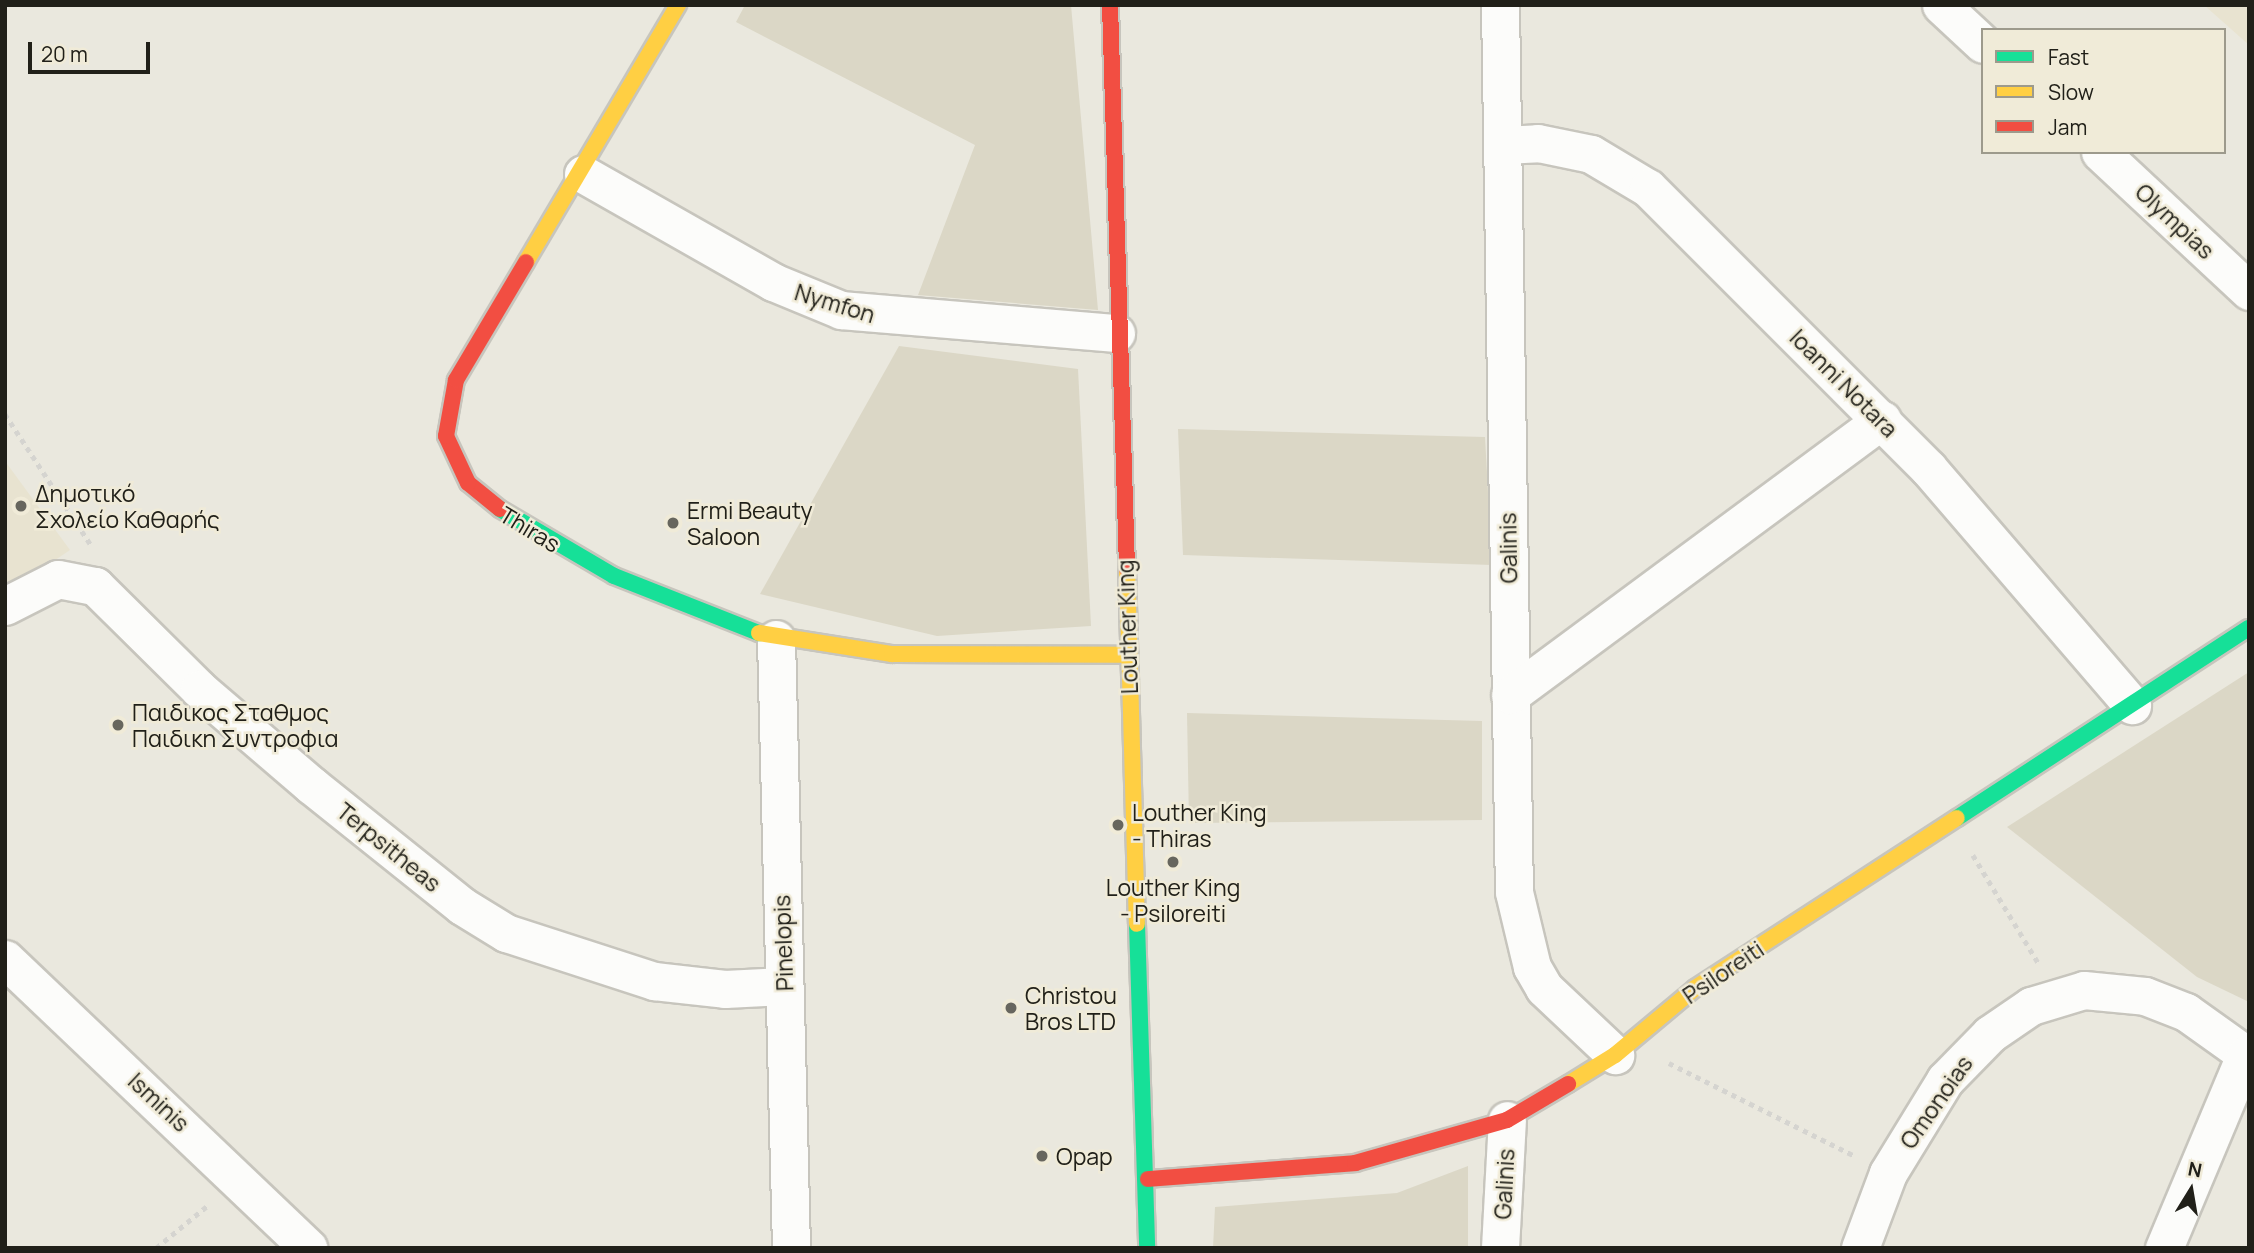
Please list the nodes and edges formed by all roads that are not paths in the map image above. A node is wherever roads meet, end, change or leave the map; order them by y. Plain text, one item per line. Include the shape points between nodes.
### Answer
1 (678, 5) edge
2 (1110, 5) edge
3 (1500, 5) edge
4 (1941, 5) edge
5 (1981, 42) edge
6 (1503, 145) junction
7 (2102, 154) edge
8 (583, 174) junction
9 (2249, 291) edge
10 (1116, 333) junction
11 (1882, 420) junction
12 (5, 606) edge
13 (2249, 628) edge
14 (776, 639) junction
15 (1128, 655) junction
16 (1510, 695) junction
17 (2132, 705) junction
18 (5, 959) edge
19 (784, 986) junction
20 (1623, 1049) junction
21 (2247, 1056) edge
22 (1507, 1120) junction
23 (1148, 1179) junction
24 (308, 1248) edge
25 (791, 1248) edge
26 (1147, 1248) edge
27 (1500, 1248) edge
28 (1860, 1248) edge
29 (2164, 1248) edge

1 - 8 street, Thiras
2 - 10 street, Louther King
3 - 6 street, Galinis
4 - 5 street
6 - 11 street, Ioanni Notara via 1538,143 1591,154 1648,188
6 - 16 street, Galinis
7 - 9 street, Olympias
8 - 10 street, Nymfon via 773,282 841,310
8 - 14 street, Thiras via 456,380 446,418 455,462 488,503 571,553 688,608
10 - 15 street, Louther King
11 - 16 street
11 - 17 street, Ioanni Notara
12 - 19 street, Terpsitheas via 58,579 96,586 301,777 484,920 530,944 630,976 725,989
13 - 17 street, Psiloreiti
14 - 15 street, Thiras via 892,654
14 - 19 street, Pinelopis
15 - 23 street, Louther King
16 - 20 street, Galinis via 1511,856 1522,933 1544,988
17 - 20 street, Psiloreiti via 1695,988
18 - 24 street, Isminis via 241,1178
19 - 25 street, Pinelopis
20 - 22 street, Psiloreiti
21 - 28 street, Omonoias via 2186,1012 2114,990 2058,995 2009,1019 1966,1055 1888,1173
21 - 29 street
22 - 23 street, Psiloreiti via 1354,1163
22 - 27 street, Galinis
23 - 26 street, Louther King

